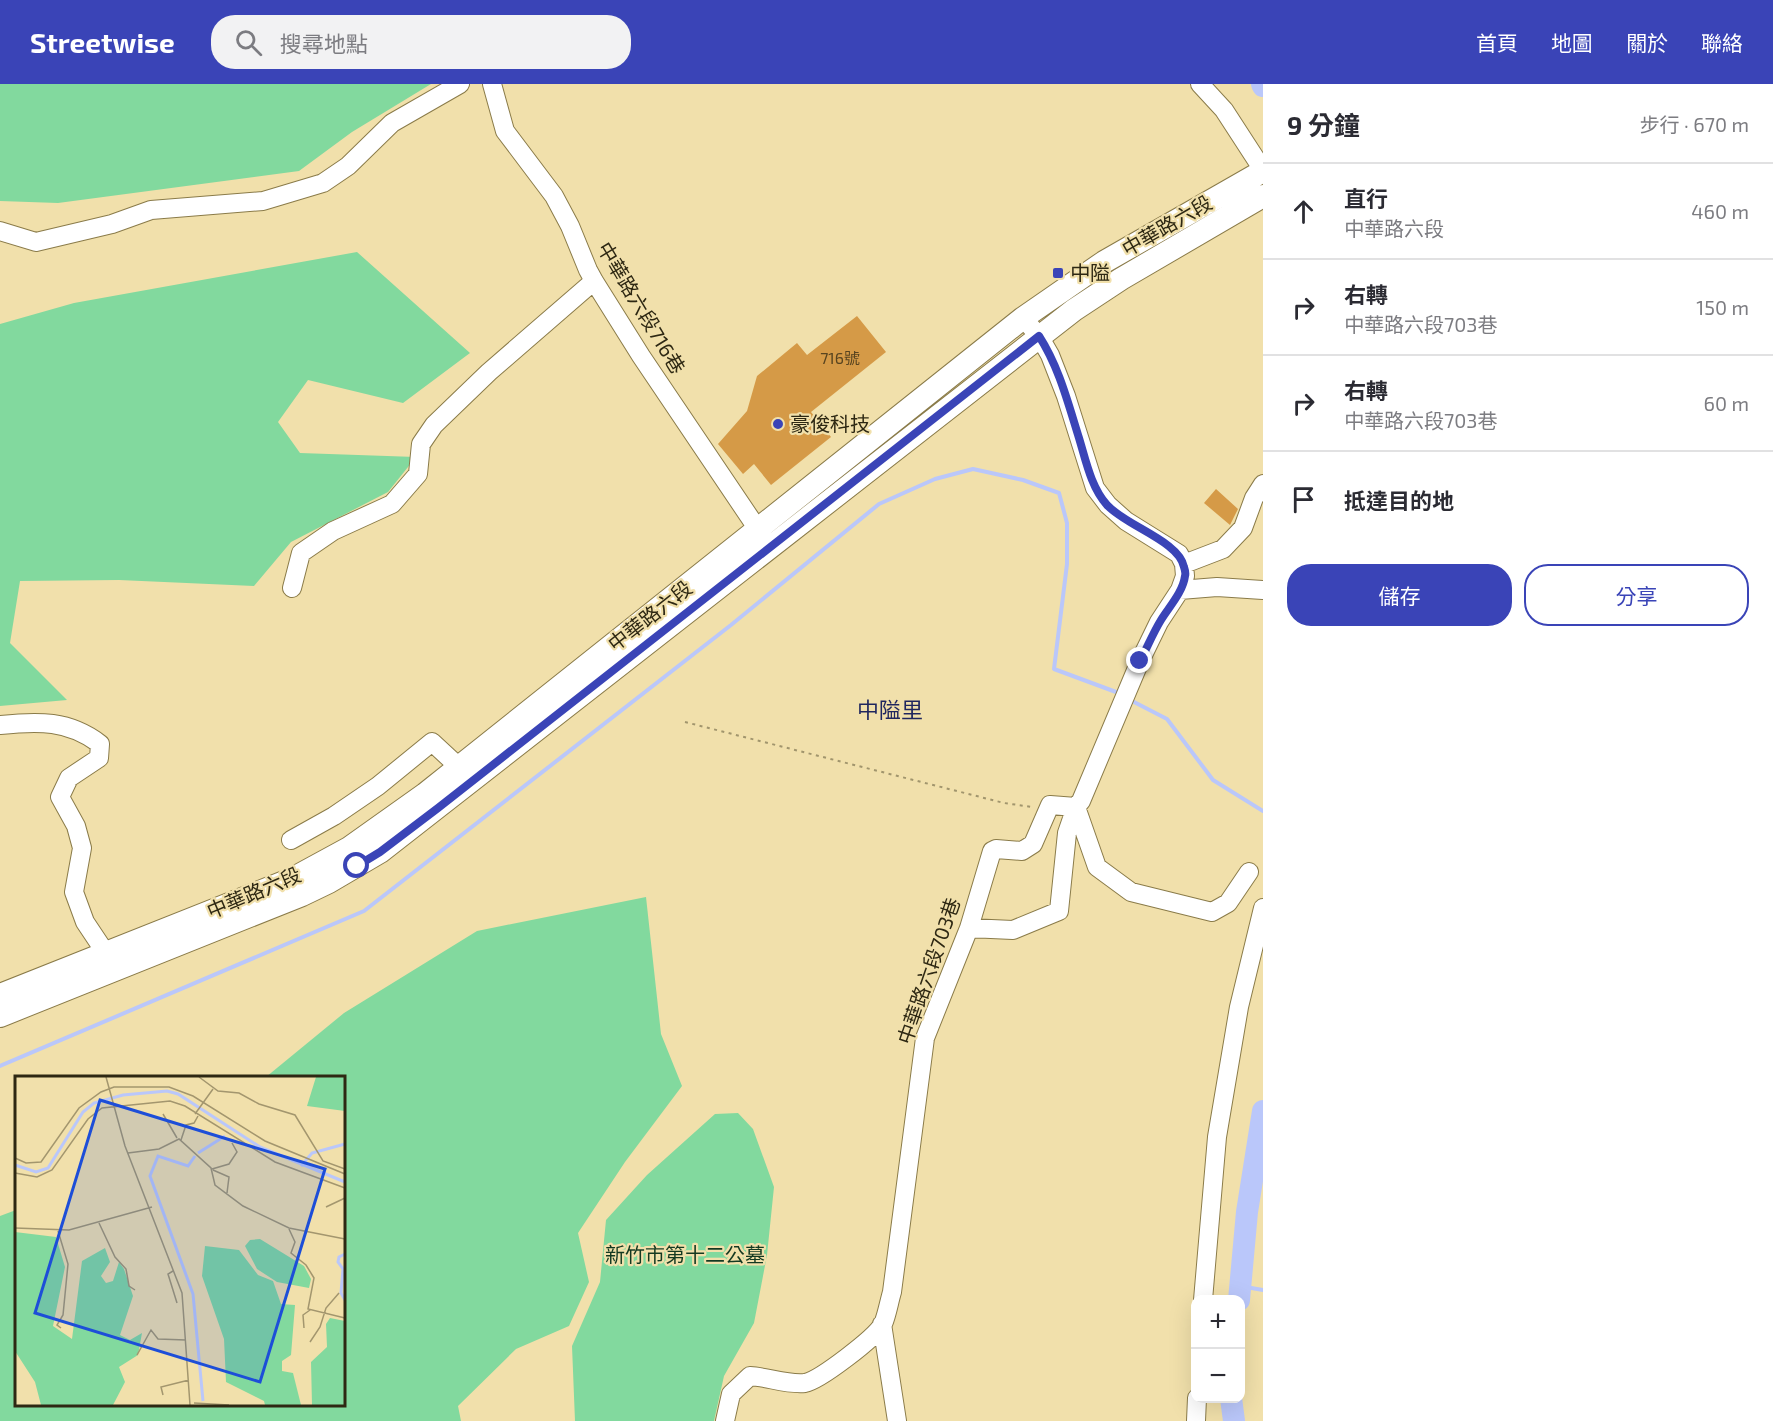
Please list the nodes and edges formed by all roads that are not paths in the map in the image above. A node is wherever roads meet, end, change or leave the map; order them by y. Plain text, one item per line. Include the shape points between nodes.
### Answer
1 (460, 84) edge
2 (492, 84) edge
3 (1200, 84) edge
4 (1263, 170) edge
5 (1263, 196) edge
6 (0, 231) edge
7 (594, 281) junction
8 (1023, 318) junction
9 (1039, 336) junction
10 (1263, 484) edge
11 (763, 538) junction
12 (1184, 564) junction
13 (292, 588) dead end
14 (1180, 590) junction
15 (1263, 590) edge
16 (0, 725) edge
17 (459, 767) junction
18 (1076, 807) junction
19 (291, 840) dead end
20 (1249, 872) dead end
21 (1263, 908) edge
22 (969, 928) junction
23 (105, 952) junction
24 (0, 995) edge
25 (0, 1016) edge
26 (1203, 1295) edge
27 (882, 1324) junction
28 (1197, 1403) edge
29 (725, 1421) edge
30 (897, 1421) edge
31 (1196, 1421) edge

1 - 6 street via 392,123 348,166 323,183 263,201 151,210 112,224 36,242
2 - 7 street, 中華路六段716巷 via 505,131 554,196
3 - 4 street via 1224,110
4 - 8 main road, 中華路六段 via 1104,262
5 - 9 main road, 中華路六段 via 1121,279
7 - 11 street, 中華路六段716巷
7 - 13 street via 434,425 421,444 418,474 392,504 333,531 301,553
8 - 9 street
8 - 11 main road, 中華路六段
9 - 11 main road, 中華路六段
9 - 12 street via 1066,396 1095,488 1126,521 1170,547
10 - 12 street via 1243,528 1223,549
11 - 17 main road, 中華路六段
11 - 25 main road, 中華路六段 via 380,852 329,882 271,908
12 - 14 street
14 - 15 street
14 - 18 street via 1140,661
16 - 23 street via 55,722 87,734 100,744 99,758 69,778 60,797 76,826 82,848 74,892 85,922
17 - 19 street via 432,742 378,786
17 - 23 main road, 中華路六段 via 388,822 317,866
18 - 20 street via 1097,867 1131,892 1212,912 1228,903
18 - 22 street, 中華路六段703巷 via 1050,805 1033,844 1022,851 992,851
18 - 22 street via 1066,833 1059,911 1013,930
21 - 26 street via 1239,1007 1217,1137
22 - 27 street, 中華路六段703巷 via 925,1038 892,1292
23 - 24 main road, 中華路六段
27 - 29 street via 870,1339 816,1380 785,1382 750,1376 731,1394
27 - 30 street
28 - 31 street

